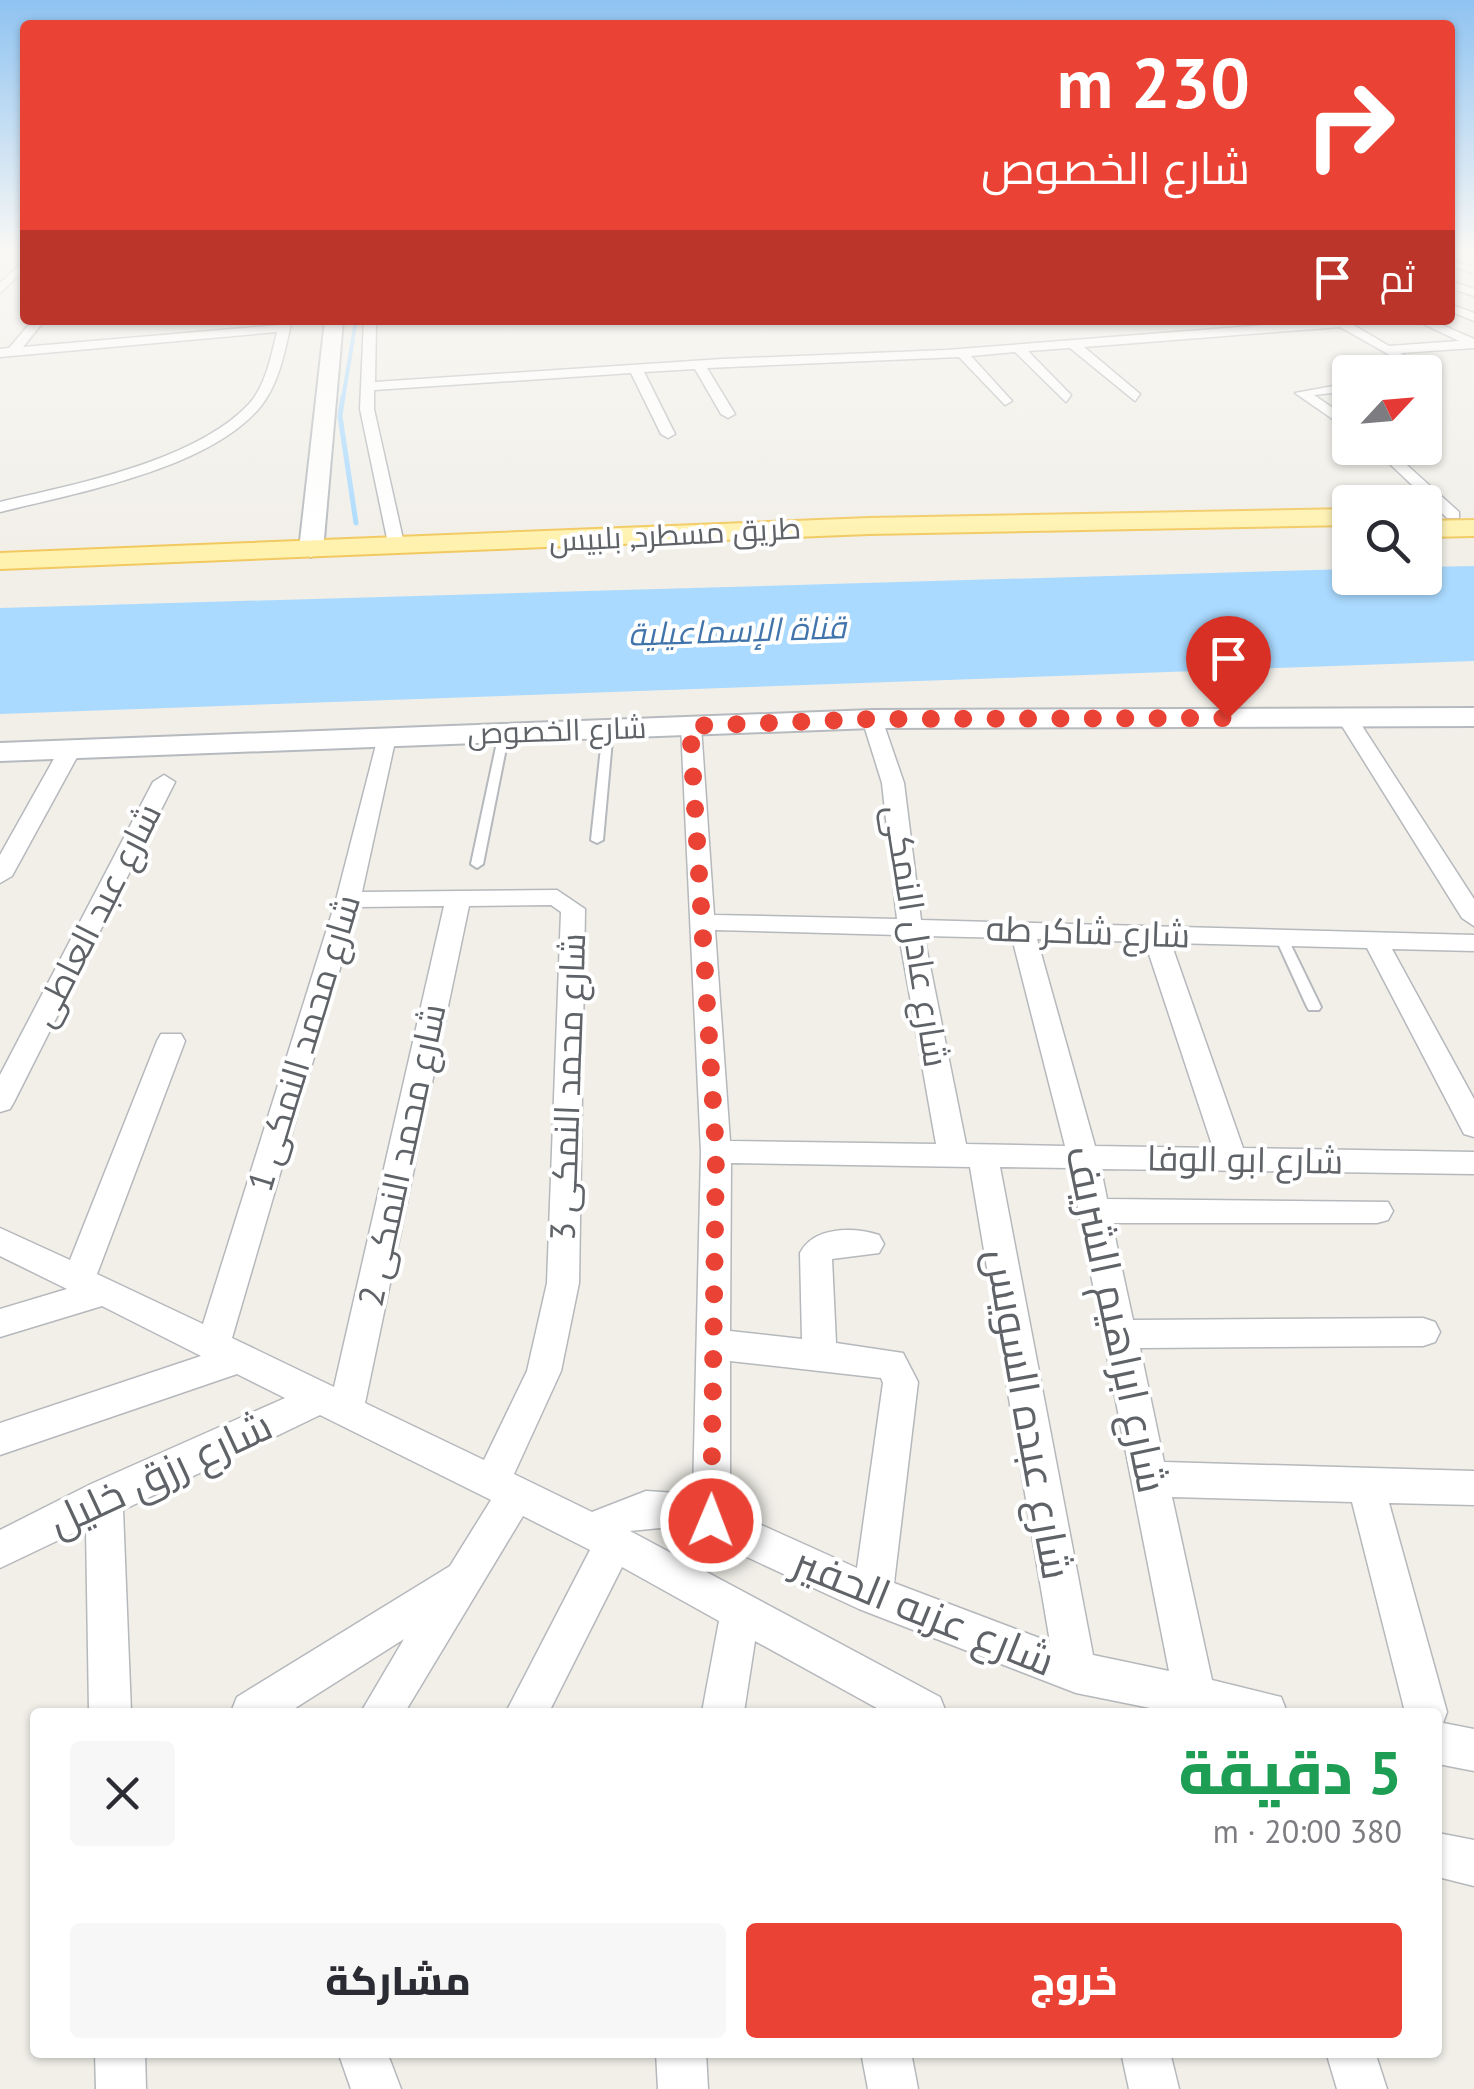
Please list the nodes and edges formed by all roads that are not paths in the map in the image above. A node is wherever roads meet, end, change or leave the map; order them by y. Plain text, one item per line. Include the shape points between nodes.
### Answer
1 (33, 350) edge
2 (278, 350) edge
3 (331, 350) edge
4 (368, 350) edge
5 (990, 350) edge
6 (1020, 350) edge
7 (1081, 350) edge
8 (1388, 350) edge
9 (6, 353) edge
10 (962, 353) junction
11 (1396, 355) edge
12 (699, 365) junction
13 (636, 369) junction
14 (366, 381) junction
15 (1332, 389) edge
16 (1135, 397) dead end
17 (1066, 398) dead end
18 (1005, 400) dead end
19 (728, 414) dead end
20 (1332, 415) edge
21 (668, 434) dead end
22 (1401, 465) edge
23 (0, 507) edge
24 (1332, 516) edge
25 (1442, 517) edge
26 (1467, 519) edge
27 (1442, 526) edge
28 (1332, 532) edge
29 (398, 548) junction
30 (311, 550) junction
31 (0, 561) edge
32 (0, 575) edge
33 (1474, 717) edge
34 (1346, 718) junction
35 (872, 719) junction
36 (690, 726) junction
37 (608, 729) junction
38 (504, 732) junction
39 (386, 737) junction
40 (71, 748) junction
41 (0, 752) edge
42 (164, 782) dead end
43 (596, 840) dead end
44 (477, 864) dead end
45 (0, 876) edge
46 (458, 898) junction
47 (348, 900) junction
48 (1474, 918) edge
49 (702, 922) junction
50 (910, 928) junction
51 (1022, 929) junction
52 (1155, 934) junction
53 (1281, 937) junction
54 (1375, 940) junction
55 (1474, 942) edge
56 (1314, 1007) dead end
57 (171, 1041) dead end
58 (0, 1102) edge
59 (1474, 1126) edge
60 (716, 1152) junction
61 (968, 1155) junction
62 (1083, 1157) junction
63 (1232, 1160) junction
64 (1474, 1163) edge
65 (1095, 1211) junction
66 (1377, 1211) dead end
67 (0, 1240) edge
68 (868, 1244) dead end
69 (91, 1285) junction
70 (0, 1322) edge
71 (1423, 1332) dead end
72 (1121, 1334) junction
73 (714, 1344) junction
74 (226, 1352) junction
75 (820, 1355) junction
76 (333, 1404) junction
77 (0, 1439) edge
78 (1152, 1479) junction
79 (1366, 1485) junction
80 (504, 1488) junction
81 (1474, 1488) edge
82 (104, 1496) junction
83 (711, 1521) junction
84 (604, 1537) junction
85 (0, 1549) edge
86 (461, 1579) junction
87 (873, 1595) junction
88 (740, 1612) junction
89 (1076, 1672) junction
90 (1197, 1706) edge
91 (110, 1708) edge
92 (258, 1708) edge
93 (384, 1708) edge
94 (529, 1708) edge
95 (724, 1708) edge
96 (908, 1708) edge
97 (1425, 1708) edge
98 (1442, 1744) edge
99 (1474, 1750) edge
100 (1442, 1856) edge
101 (1474, 1862) edge
102 (120, 2058) edge
103 (364, 2058) edge
104 (680, 2058) edge
105 (887, 2058) edge
106 (1146, 2058) edge
107 (1352, 2058) edge
108 (121, 2089) edge
109 (376, 2089) edge
110 (683, 2089) edge
111 (893, 2089) edge
112 (1154, 2089) edge
113 (1362, 2089) edge

1 - 9 street
2 - 23 street via 268,386 253,408 217,436
3 - 30 main road
4 - 14 street
5 - 10 street
6 - 17 street
7 - 16 street
8 - 11 street
10 - 12 street
10 - 18 street
12 - 13 street
12 - 19 street
13 - 14 street via 430,383 428,371
13 - 21 street
14 - 29 street
15 - 20 street via 1302,395
22 - 26 street
24 - 29 main road, طريق مسطرد, بلبيس via 869,526
25 - 26 main road
26 - 27 main road
28 - 32 main road, طريق مسطرد, بلبيس
29 - 30 main road, طريق مسطرد, بلبيس
30 - 31 main road, طريق مسطرد, بلبيس
33 - 34 main road, شارع الخصوص
34 - 35 main road, شارع الخصوص
34 - 48 street
35 - 36 main road, شارع الخصوص
35 - 50 street, شارع عادل النمكى via 892,783
36 - 37 main road, شارع الخصوص
36 - 49 street
37 - 38 main road, شارع الخصوص
37 - 43 lane
38 - 39 main road, شارع الخصوص
38 - 44 lane
39 - 40 main road, شارع الخصوص
39 - 47 street, شارع محمد النمكى 1
40 - 41 main road, شارع الخصوص
40 - 45 street
42 - 58 street, شارع عبد العاطى
46 - 47 street, شارع محمد النمكى 3
46 - 76 street, شارع محمد النمكى 2
46 - 80 street, شارع محمد النمكى 3 via 557,896 573,909 563,1283 544,1371
47 - 74 street, شارع محمد النمكى 1
49 - 50 street, شارع شاكر طه
49 - 60 street
50 - 51 street, شارع شاكر طه
50 - 61 street, شارع عادل النمكى
51 - 52 street, شارع شاكر طه
51 - 62 street, شارع ابراهيم الشريف
52 - 53 street, شارع شاكر طه
52 - 63 street
53 - 54 street, شارع شاكر طه
53 - 56 lane
54 - 55 street, شارع شاكر طه
54 - 59 street
57 - 69 street
60 - 61 street, شارع ابو الوفا
60 - 73 street
61 - 62 street, شارع ابو الوفا
61 - 89 street, شارع عبده السويس
62 - 63 street, شارع ابو الوفا
62 - 65 street, شارع ابراهيم الشريف
63 - 64 street, شارع ابو الوفا
65 - 66 street
65 - 72 street, شارع ابراهيم الشريف
67 - 69 street, شارع عزبه الحفير
68 - 75 street via 834,1244 816,1254
69 - 70 street
69 - 74 street, شارع عزبه الحفير
71 - 72 street
72 - 78 street, شارع ابراهيم الشريف
73 - 75 street
73 - 83 street
74 - 76 street, شارع عزبه الحفير
74 - 77 street
75 - 87 street via 891,1364 901,1382
76 - 80 street, شارع عزبه الحفير
76 - 82 street, شارع رزق خليل
78 - 79 street
78 - 90 street, شارع ابراهيم الشريف
79 - 81 street
79 - 97 street
80 - 84 street, شارع عزبه الحفير
80 - 86 street
82 - 85 street, شارع رزق خليل
82 - 91 street
83 - 84 street, شارع عزبه الحفير via 683,1508 651,1505 620,1513
83 - 87 street, شارع عزبه الحفير
84 - 88 street, شارع عزبه الحفير
84 - 94 street
86 - 92 street
86 - 93 street
87 - 89 street, شارع عزبه الحفير
88 - 95 street
88 - 96 street, شارع عزبه الحفير
89 - 90 street, شارع عزبه الحفير
98 - 99 street
100 - 101 street
102 - 108 street
103 - 109 street
104 - 110 street
105 - 111 street
106 - 112 street
107 - 113 street

